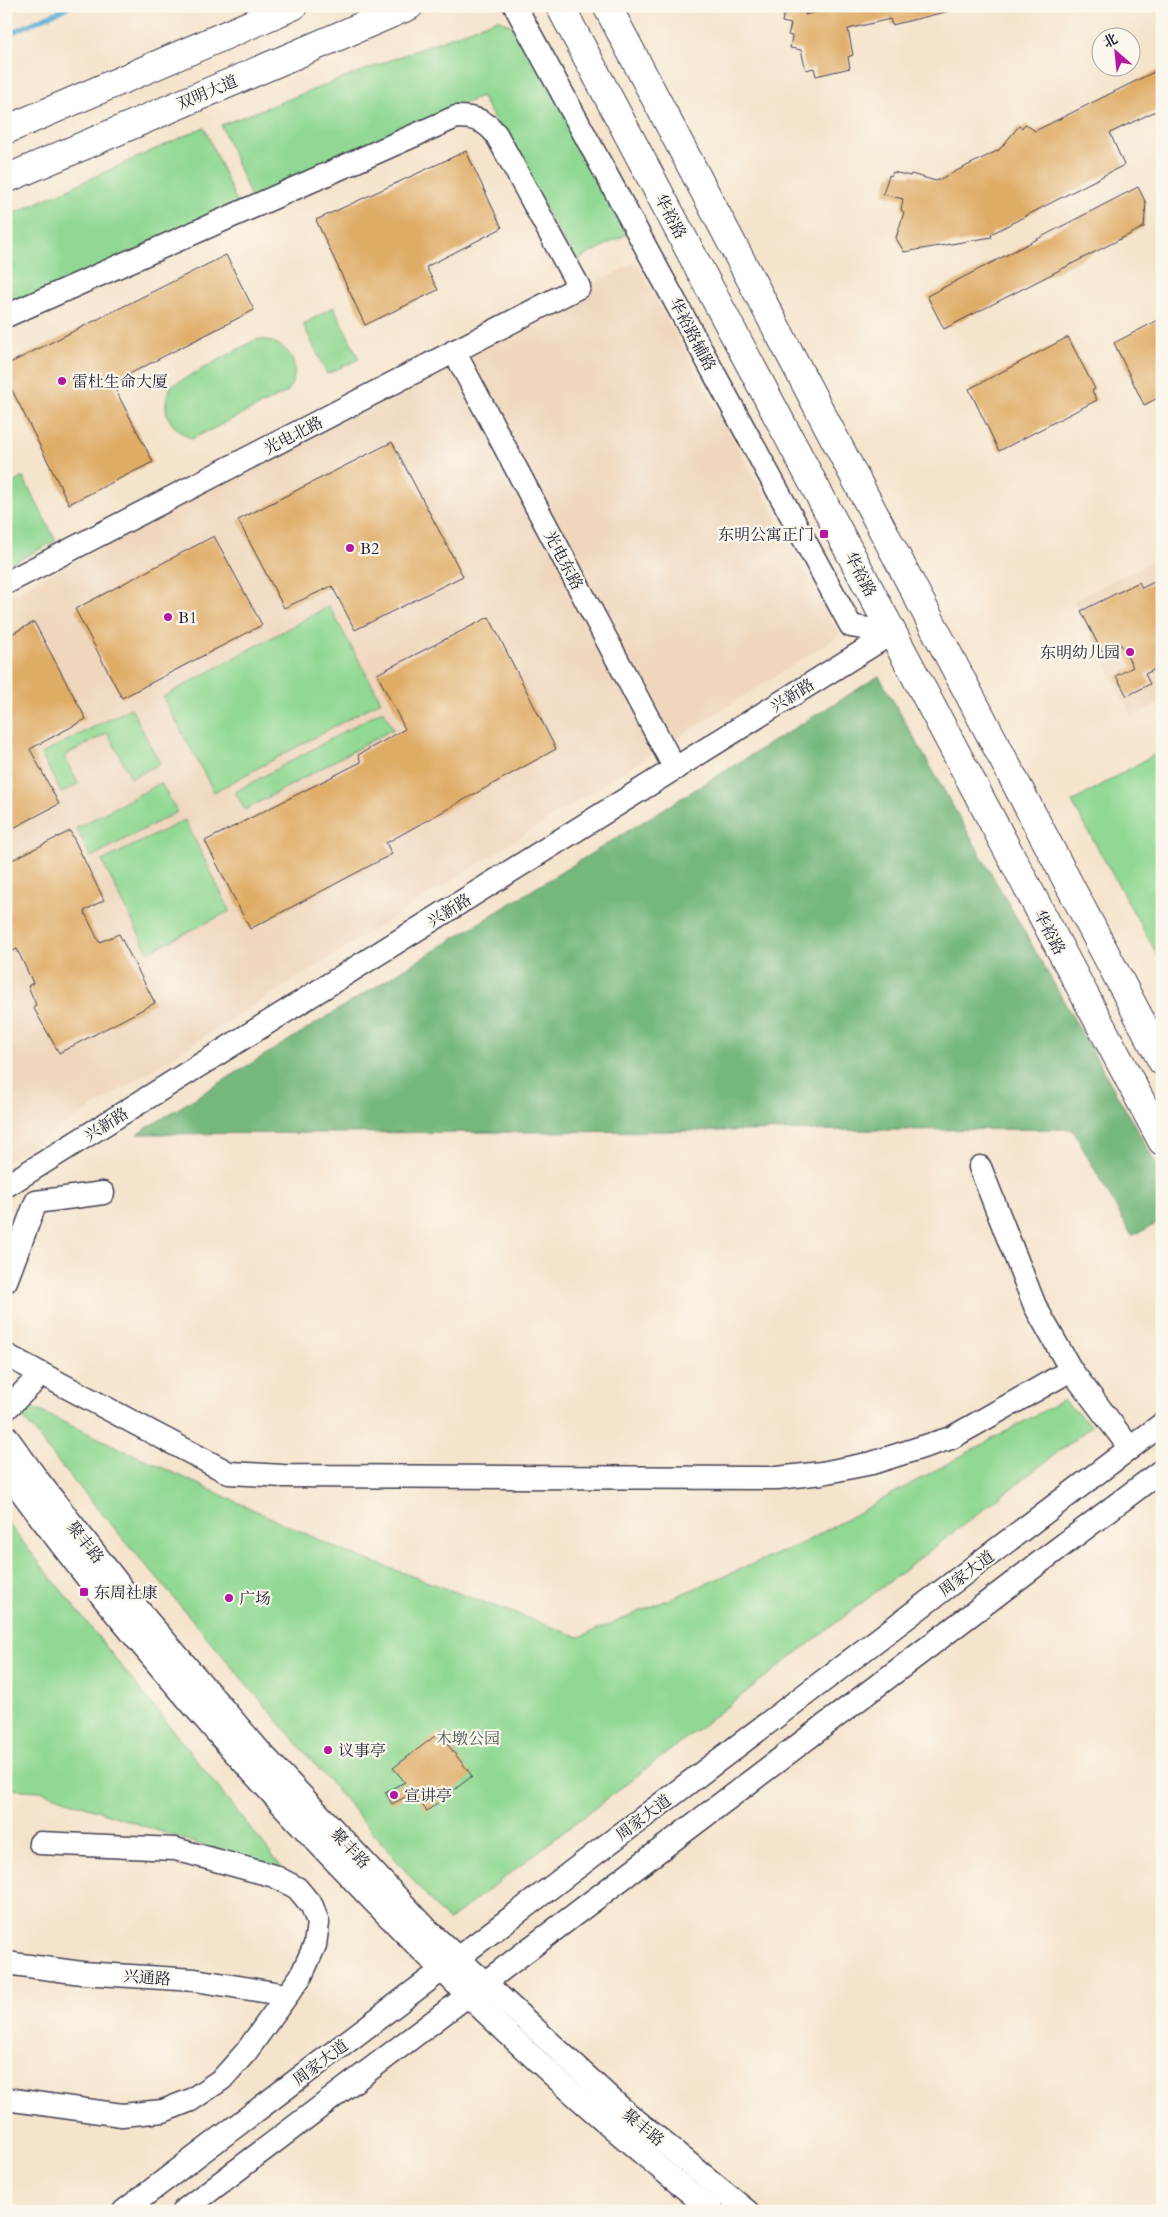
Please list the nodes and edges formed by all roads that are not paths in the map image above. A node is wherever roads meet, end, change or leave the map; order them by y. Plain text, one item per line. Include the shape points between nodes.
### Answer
1 (293, 6) edge
2 (409, 6) edge
3 (515, 6) edge
4 (560, 6) edge
5 (606, 6) edge
6 (6, 130) edge
7 (6, 179) edge
8 (6, 316) edge
9 (454, 351) junction
10 (6, 583) edge
11 (892, 633) junction
12 (675, 768) junction
13 (1162, 1061) edge
14 (1162, 1142) edge
15 (980, 1167) dead end
16 (6, 1186) edge
17 (102, 1193) dead end
18 (6, 1281) edge
19 (6, 1355) edge
20 (1071, 1370) junction
21 (42, 1374) junction
22 (6, 1409) edge
23 (1162, 1424) edge
24 (6, 1436) edge
25 (1130, 1448) junction
26 (1162, 1470) edge
27 (6, 1471) edge
28 (40, 1843) dead end
29 (6, 1963) edge
30 (449, 1964) junction
31 (476, 1989) junction
32 (287, 1995) junction
33 (6, 2098) edge
34 (124, 2211) edge
35 (184, 2211) edge
36 (713, 2211) edge
37 (747, 2211) edge

1 - 6 main road
2 - 7 main road, 双明大道
3 - 11 street, 华裕路辅路 via 850,626
4 - 11 main road, 华裕路
5 - 13 main road
8 - 9 street, 光电北路 via 456,118 471,117 487,123 496,134 579,287
9 - 10 street, 光电北路
9 - 12 street, 光电东路
11 - 12 street, 兴新路
11 - 14 main road, 华裕路
12 - 16 street, 兴新路
15 - 20 street via 1035,1306
17 - 18 street via 36,1202
19 - 21 street
20 - 21 street via 951,1438 872,1463 777,1478 283,1476 229,1473
20 - 25 street
21 - 22 street
23 - 25 street, 周家大道
24 - 30 street, 聚丰路 via 148,1620 258,1749 425,1926
25 - 30 street, 周家大道
26 - 31 street
27 - 30 street, 聚丰路 via 131,1633 242,1763
28 - 32 street via 175,1849 274,1876 297,1888 312,1906 318,1923 314,1945 301,1976
29 - 32 street, 兴通路 via 82,1973 195,1980
30 - 31 street, 聚丰路
30 - 34 street, 周家大道
31 - 35 street
31 - 36 street, 聚丰路 via 608,2123
31 - 37 street, 聚丰路
32 - 33 street via 222,2079 191,2100 164,2111 122,2115

